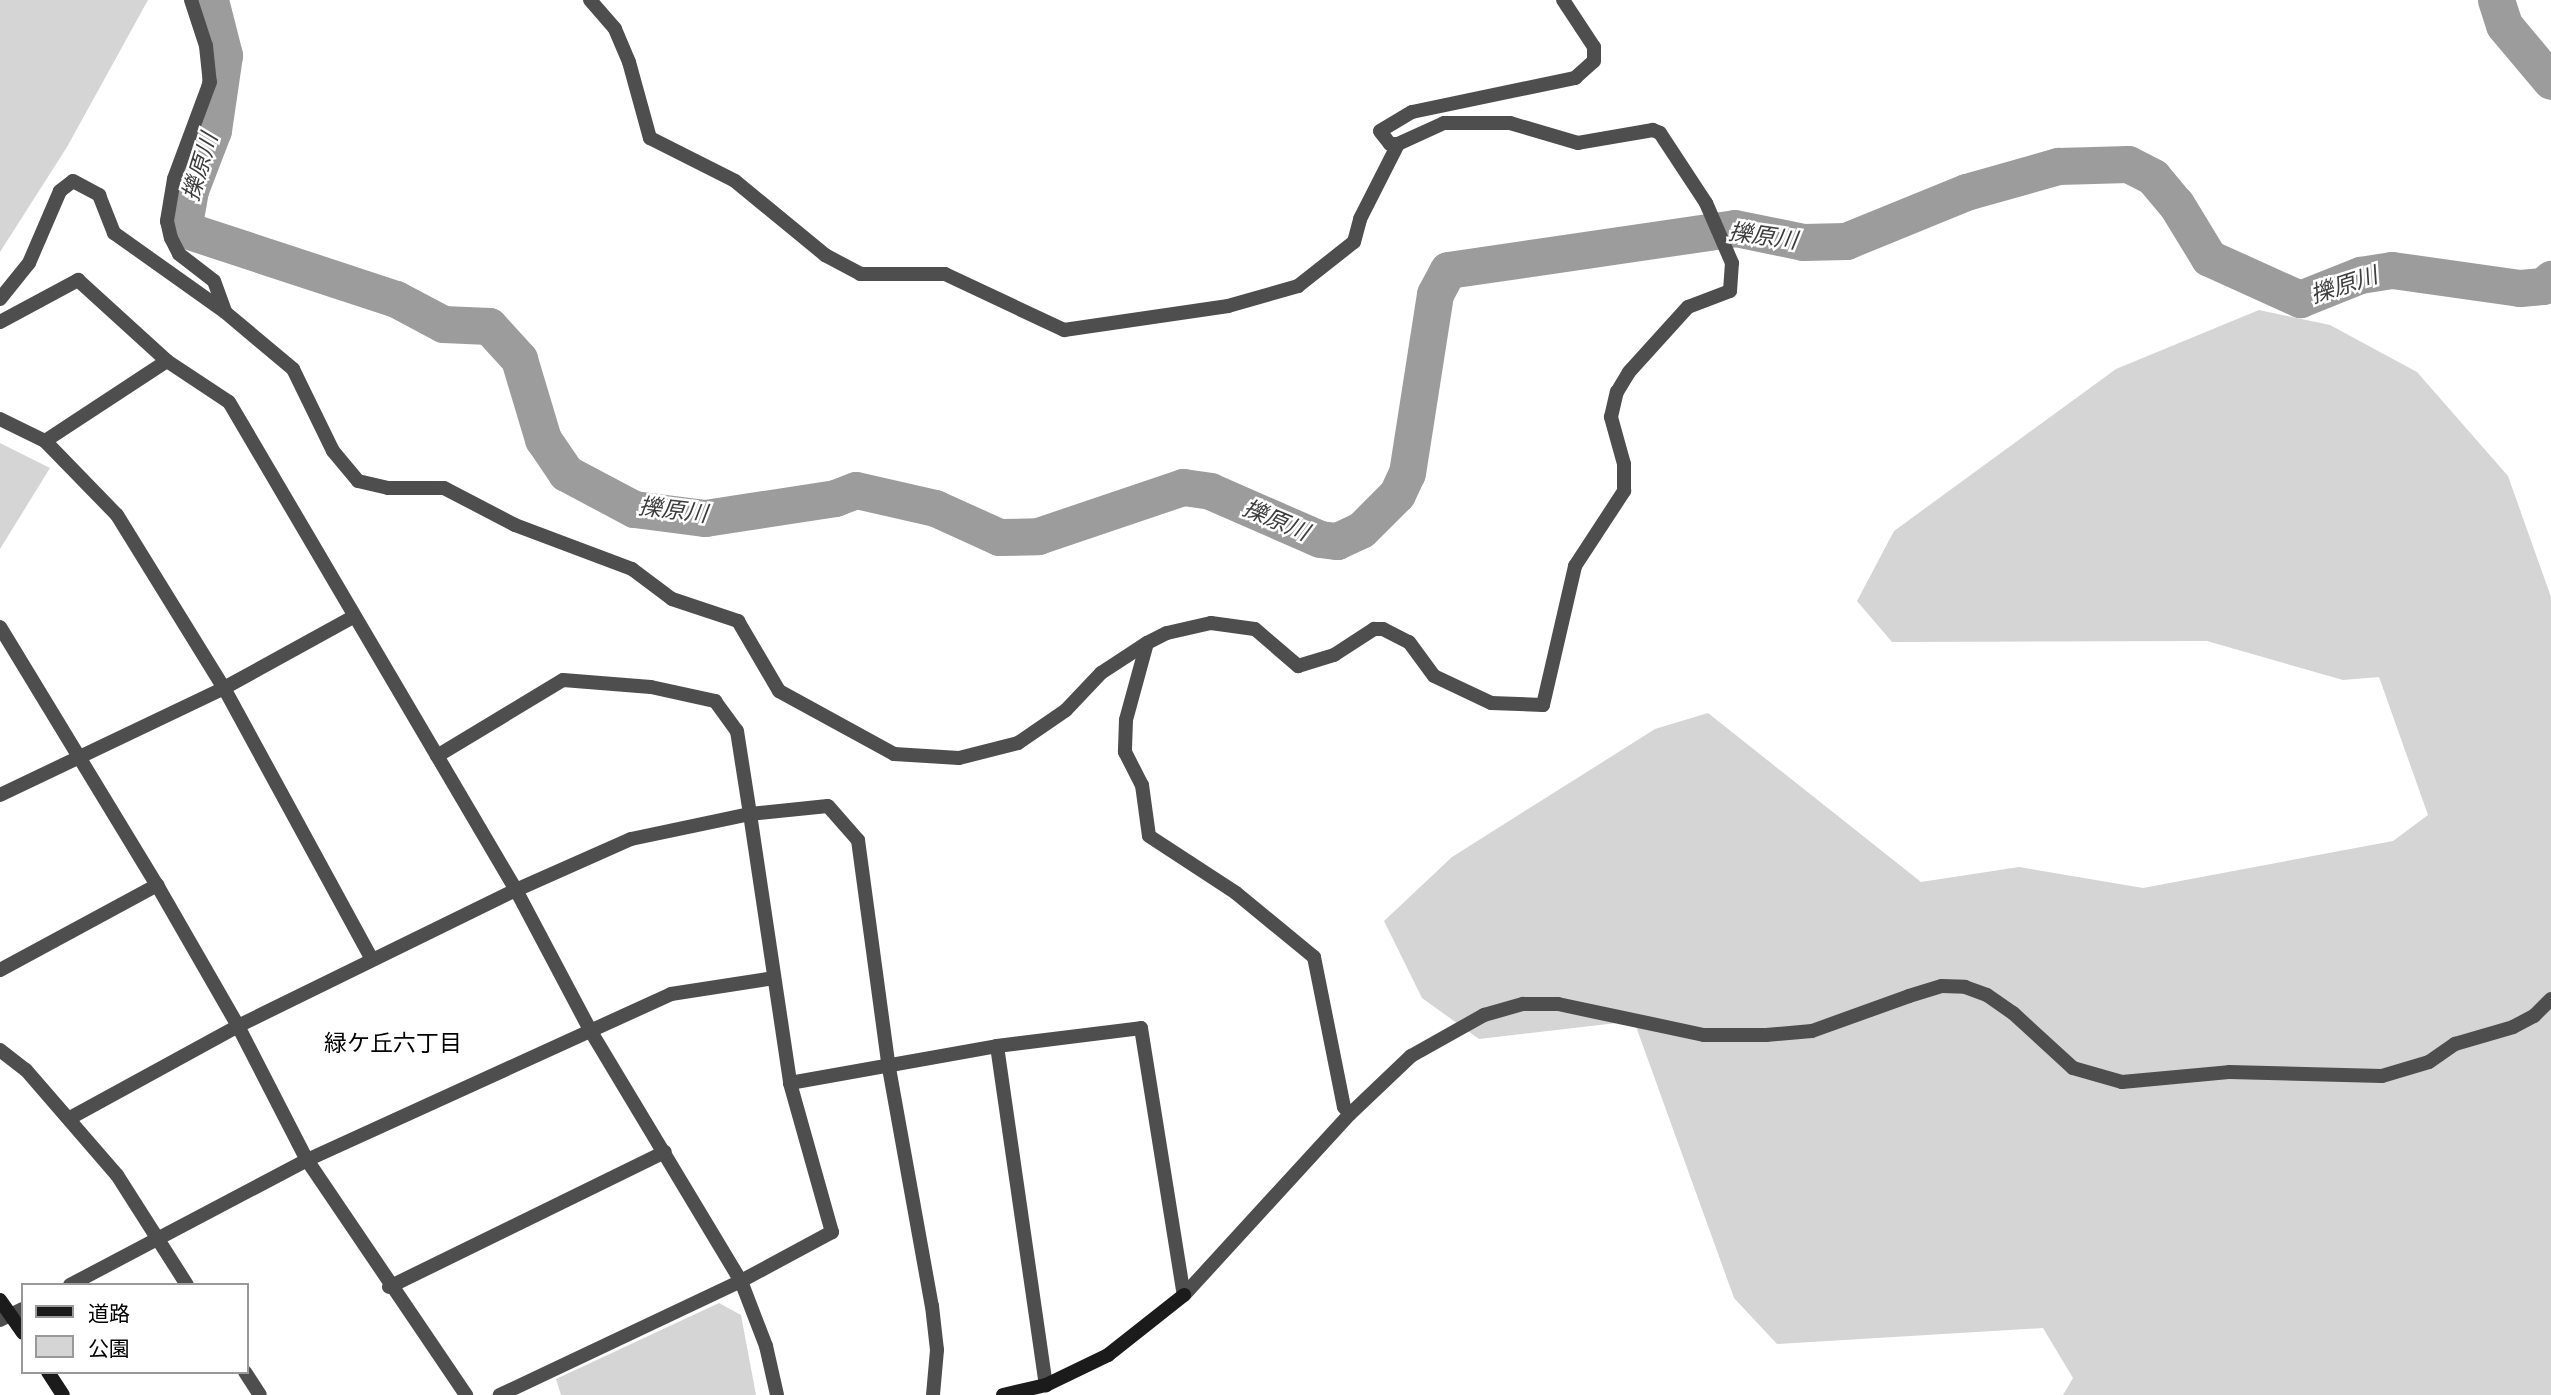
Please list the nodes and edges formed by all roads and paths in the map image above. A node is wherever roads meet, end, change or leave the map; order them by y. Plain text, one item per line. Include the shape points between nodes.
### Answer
1 (191, 0) edge
2 (590, 0) edge
3 (1563, 0) edge
4 (1398, 144) junction
5 (0, 299) edge
6 (225, 312) junction
7 (0, 322) edge
8 (167, 361) junction
9 (0, 419) edge
10 (45, 441) junction
11 (353, 617) junction
12 (0, 627) edge
13 (1147, 643) junction
14 (224, 688) junction
15 (437, 756) junction
16 (78, 757) junction
17 (0, 795) edge
18 (750, 814) junction
19 (157, 885) junction
20 (516, 890) junction
21 (372, 959) junction
22 (0, 970) edge
23 (774, 978) junction
24 (2551, 999) edge
25 (238, 1026) junction
26 (590, 1030) junction
27 (997, 1046) junction
28 (0, 1050) edge
29 (889, 1068) junction
30 (790, 1083) junction
31 (1350, 1114) junction
32 (70, 1118) junction
33 (666, 1152) junction
34 (307, 1160) junction
35 (157, 1239) junction
36 (741, 1281) junction
37 (74, 1283) edge
38 (186, 1283) edge
39 (389, 1287) junction
40 (1184, 1295) junction
41 (0, 1300) edge
42 (11, 1315) edge
43 (21, 1330) edge
44 (49, 1374) edge
45 (246, 1374) edge
46 (1046, 1385) junction
47 (63, 1395) edge
48 (260, 1395) edge
49 (467, 1395) edge
50 (500, 1395) edge
51 (777, 1395) edge
52 (933, 1395) edge
53 (1003, 1395) edge

1 - 6 street via 206,46 210,82 174,179 167,221 179,254 214,281
2 - 4 street via 620,40 650,138 735,181 825,255 860,274 945,274 1064,330 1228,306 1298,286 1354,243 1360,219
3 - 4 street via 1594,47 1588,68 1575,78 1412,112 1380,131 1390,144
4 - 13 street via 1444,123 1510,123 1578,143 1653,130 1660,133 1706,203 1732,263 1730,291 1688,307 1629,372 1617,392 1611,417 1624,464 1623,491 1575,566 1543,705 1491,703 1434,676 1409,642 1383,629 1374,629 1334,655 1298,666 1255,629 1237,624 1211,623 1167,633
5 - 6 street via 29,263 60,191 73,181 99,195 114,233
6 - 13 street via 293,369 333,451 358,481 388,488 444,488 515,525 632,569 672,599 738,621 779,691 894,754 959,758 1018,743 1066,710 1101,673
7 - 8 street via 78,280
8 - 10 street
8 - 11 street via 229,402
9 - 10 street
10 - 14 street via 117,515
11 - 14 street
11 - 15 street
12 - 16 street
13 - 31 street via 1126,720 1125,752 1142,785 1149,836 1236,893 1314,957 1344,1107
14 - 16 street
14 - 21 street
15 - 18 street via 563,680 651,687 715,701 737,731
15 - 20 street
16 - 17 street
16 - 19 street
18 - 20 street via 632,839
18 - 23 street
18 - 29 street via 828,806 858,840
19 - 22 street
19 - 25 street
20 - 21 street
20 - 26 street
21 - 25 street
23 - 26 street via 671,994
23 - 30 street
24 - 31 street via 2534,1016 2513,1027 2382,1076 2229,1072 2122,1082 2073,1068 2013,1013 1965,987 1942,986 1812,1031 1766,1035 1704,1035 1558,1004 1522,1004 1484,1015 1410,1056
25 - 32 street
25 - 34 street
26 - 33 street
26 - 34 street
27 - 29 street
27 - 40 street via 1141,1028
27 - 46 street
28 - 32 street via 26,1070
29 - 30 street
29 - 52 street via 932,1306 937,1350
30 - 36 street via 832,1232
31 - 40 street
32 - 35 street via 117,1175
33 - 36 street
33 - 39 street
34 - 35 street
34 - 39 street
35 - 37 street
35 - 38 street
36 - 50 street
36 - 51 street via 766,1346
39 - 49 street
40 - 46 street via 1108,1355
41 - 42 street
42 - 43 street
44 - 47 street
45 - 48 street
46 - 53 street

